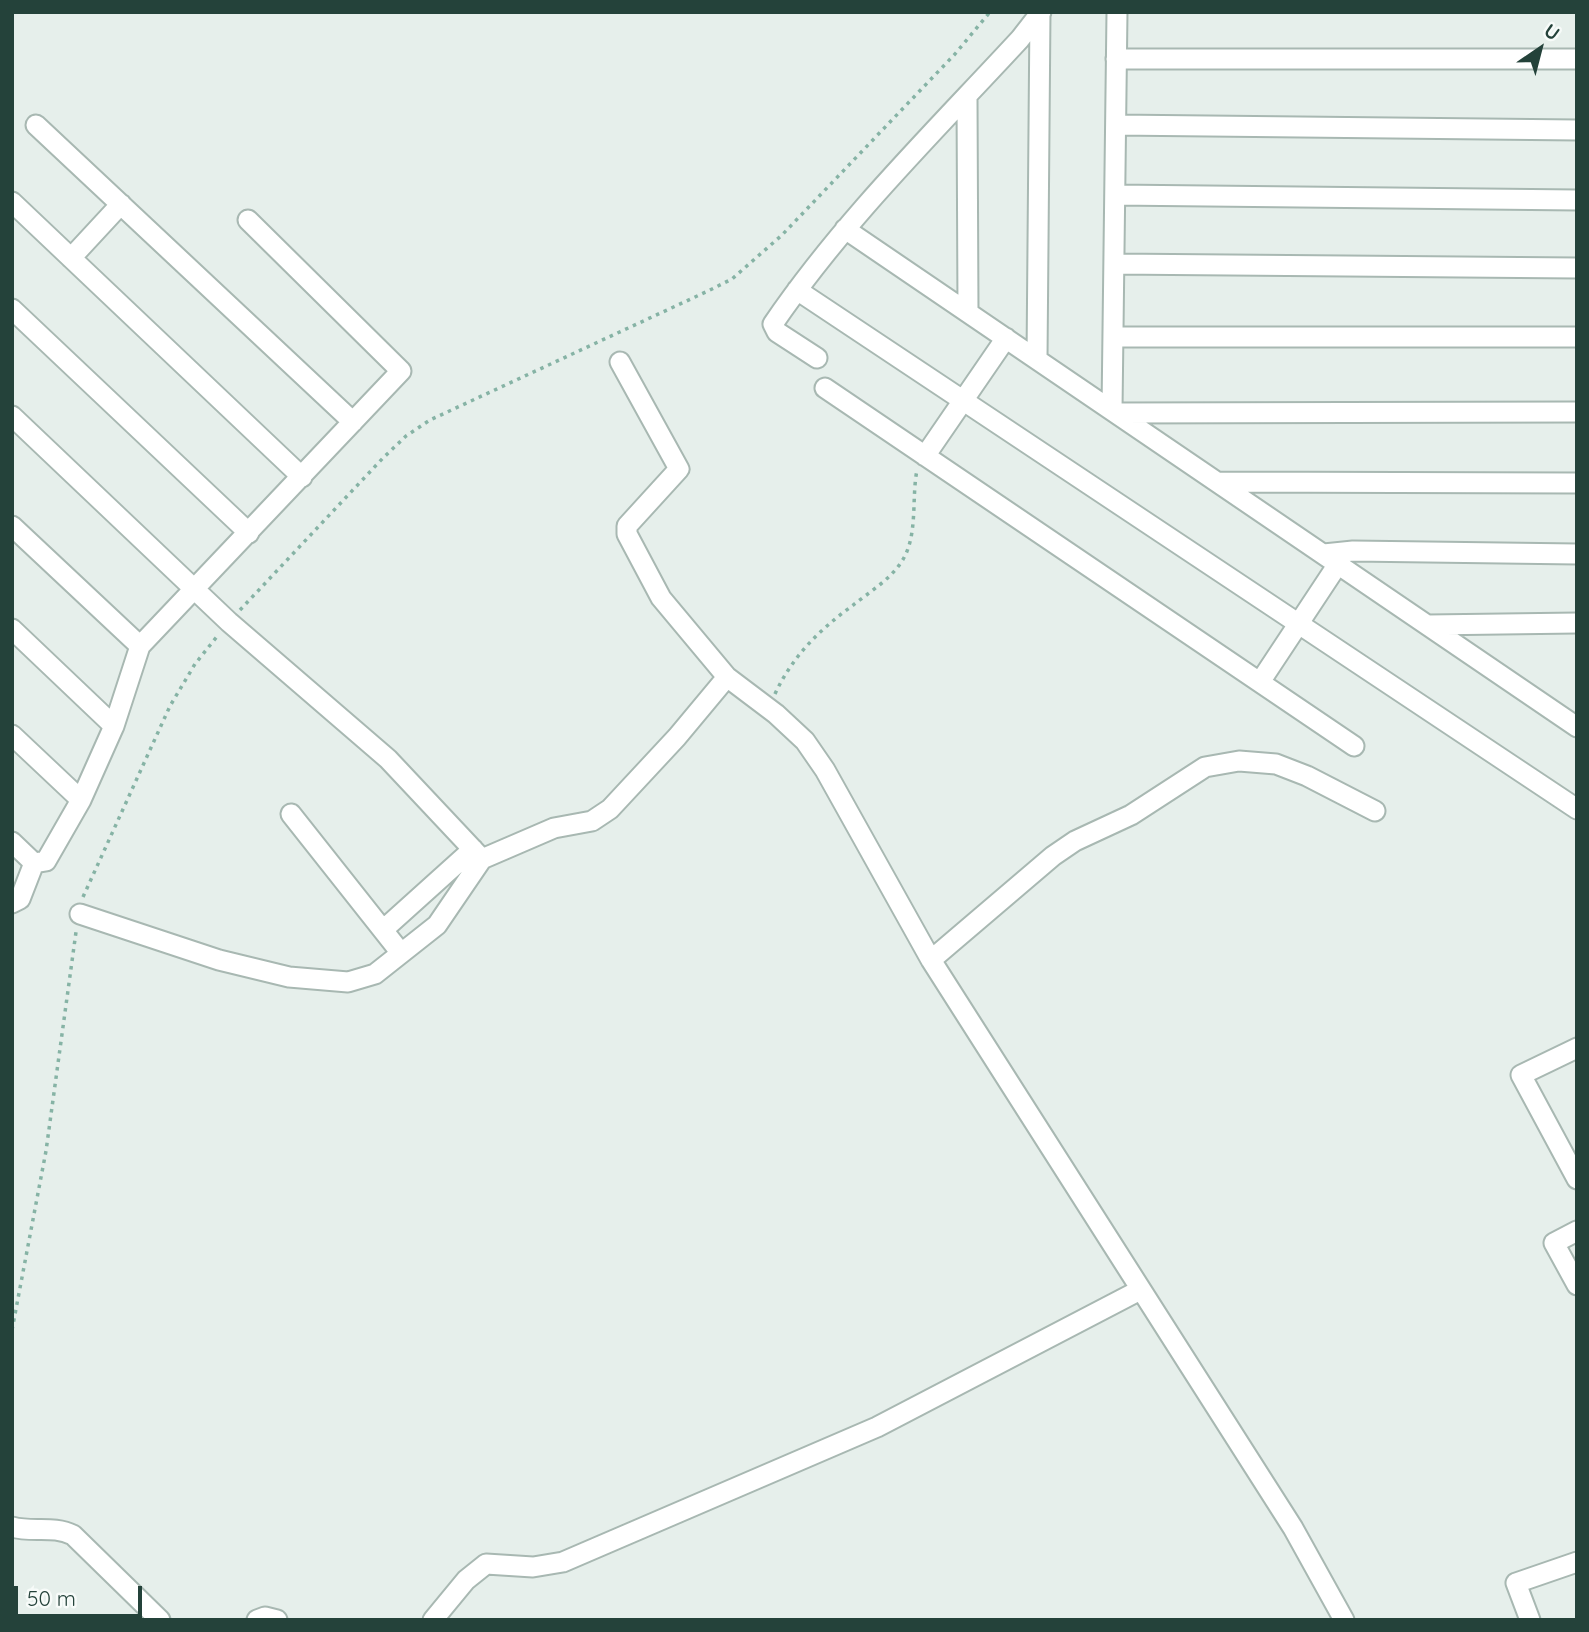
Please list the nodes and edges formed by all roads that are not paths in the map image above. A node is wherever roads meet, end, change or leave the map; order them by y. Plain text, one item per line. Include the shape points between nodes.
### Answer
1 (1041, 12) edge
2 (1117, 12) edge
3 (1116, 59) junction
4 (1577, 59) edge
5 (967, 97) junction
6 (36, 125) dead end
7 (1116, 125) junction
8 (1577, 130) edge
9 (1115, 195) junction
10 (1577, 200) edge
11 (12, 202) edge
12 (121, 204) junction
13 (248, 220) dead end
14 (845, 229) junction
15 (71, 258) junction
16 (1114, 264) junction
17 (1577, 268) edge
18 (797, 290) junction
19 (12, 309) edge
20 (968, 312) junction
21 (1113, 337) junction
22 (1577, 337) edge
23 (1006, 338) junction
24 (817, 358) dead end
25 (1037, 359) junction
26 (620, 362) dead end
27 (825, 388) dead end
28 (963, 401) junction
29 (1114, 412) junction
30 (1577, 412) edge
31 (12, 416) edge
32 (353, 422) junction
33 (925, 456) junction
34 (302, 477) junction
35 (1218, 482) junction
36 (1577, 483) edge
37 (12, 526) edge
38 (249, 533) junction
39 (1577, 554) edge
40 (1331, 559) junction
41 (195, 588) junction
42 (1299, 624) junction
43 (1577, 624) edge
44 (1428, 625) junction
45 (12, 629) edge
46 (140, 646) junction
47 (727, 677) junction
48 (1260, 682) junction
49 (114, 726) junction
50 (1577, 727) edge
51 (12, 735) edge
52 (1354, 746) dead end
53 (81, 800) junction
54 (1577, 809) edge
55 (1375, 811) dead end
56 (290, 814) dead end
57 (12, 842) edge
58 (478, 854) junction
59 (34, 863) junction
60 (12, 904) edge
61 (80, 914) road end
62 (383, 930) junction
63 (401, 953) junction
64 (931, 960) junction
65 (1577, 1048) edge
66 (1571, 1154) edge
67 (1577, 1179) edge
68 (1577, 1231) edge
69 (1577, 1285) edge
70 (1140, 1290) junction
71 (12, 1527) edge
72 (1577, 1562) edge
73 (160, 1620) edge
74 (257, 1620) edge
75 (277, 1620) edge
76 (433, 1620) edge
77 (1344, 1620) edge
78 (1530, 1620) edge

1 - 5 street
1 - 25 street
2 - 3 street
3 - 4 street
3 - 7 street
5 - 14 street
5 - 20 street
6 - 12 street
7 - 8 street
7 - 9 street
9 - 10 street
9 - 16 street
11 - 15 street
12 - 15 street
12 - 32 street
13 - 32 street via 401,371
14 - 18 street
14 - 20 street
15 - 34 street
16 - 17 street
16 - 21 street
18 - 24 street via 774,329
18 - 28 street
19 - 38 street
20 - 23 street
21 - 22 street
21 - 29 street
23 - 25 street
23 - 28 street
25 - 29 street
26 - 47 street via 679,469 628,523 626,534 661,598
27 - 33 street
28 - 33 street
28 - 42 street
29 - 30 street
29 - 35 street
31 - 41 street
32 - 34 street
33 - 48 street
34 - 38 street
35 - 36 street
35 - 40 street
37 - 46 street
38 - 41 street
39 - 40 street via 1353,551
40 - 42 street
40 - 44 street
41 - 46 street
41 - 58 street via 388,759
42 - 48 street
42 - 54 street
43 - 44 street
44 - 50 street
45 - 49 street
46 - 49 street
47 - 58 street via 677,737 592,821 554,828
47 - 64 street via 805,741
48 - 52 street
49 - 53 street
51 - 53 street
53 - 59 street via 46,861
55 - 64 street via 1276,764 1239,761 1205,767 1131,815 1053,856
56 - 62 street
57 - 59 street
58 - 62 street
58 - 63 street via 437,925
59 - 60 street via 20,899
61 - 63 street via 219,960 320,981 348,982 374,974
62 - 63 street
64 - 70 street
65 - 66 street via 1521,1075
66 - 67 street
68 - 69 street via 1554,1243
70 - 76 street via 877,1427 563,1563 533,1567 486,1564 466,1580
70 - 77 street via 1293,1528
71 - 73 street via 36,1532 56,1528 73,1535
72 - 78 street via 1516,1583
74 - 75 street

